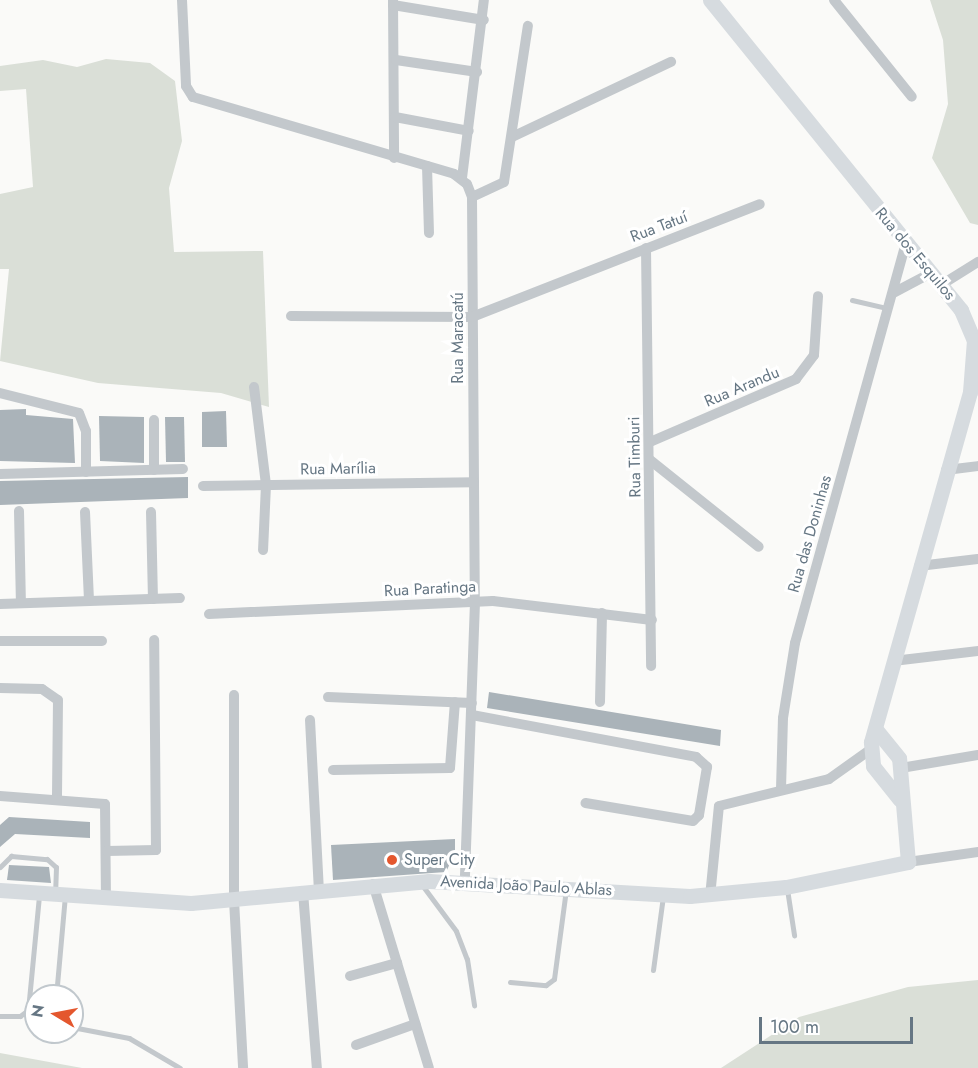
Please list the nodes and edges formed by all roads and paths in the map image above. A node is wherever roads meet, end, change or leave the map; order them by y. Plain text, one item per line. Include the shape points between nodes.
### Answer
1 (182, 0) edge
2 (484, 0) edge
3 (710, 0) edge
4 (834, 0) edge
5 (393, 3) edge
6 (484, 20) junction
7 (528, 26) dead end
8 (396, 60) junction
9 (671, 62) dead end
10 (477, 72) junction
11 (912, 97) dead end
12 (395, 117) junction
13 (469, 131) junction
14 (512, 137) junction
15 (394, 158) junction
16 (427, 166) junction
17 (462, 178) junction
18 (472, 197) junction
19 (760, 204) dead end
20 (429, 233) dead end
21 (906, 244) junction
22 (646, 248) junction
23 (978, 262) edge
24 (936, 279) junction
25 (895, 292) junction
26 (818, 296) dead end
27 (852, 300) dead end
28 (890, 309) junction
29 (291, 316) dead end
30 (472, 317) junction
31 (254, 387) dead end
32 (0, 393) edge
33 (154, 420) dead end
34 (650, 442) junction
35 (651, 460) junction
36 (978, 466) edge
37 (154, 470) junction
38 (183, 470) dead end
39 (946, 470) junction
40 (86, 472) junction
41 (0, 474) edge
42 (474, 482) junction
43 (266, 485) junction
44 (203, 486) dead end
45 (19, 511) dead end
46 (85, 512) dead end
47 (152, 512) dead end
48 (759, 547) dead end
49 (263, 550) dead end
50 (978, 559) edge
51 (919, 566) junction
52 (180, 598) dead end
53 (153, 599) junction
54 (89, 600) junction
55 (475, 602) junction
56 (21, 603) junction
57 (0, 604) edge
58 (602, 613) junction
59 (209, 614) dead end
60 (652, 620) junction
61 (154, 640) dead end
62 (0, 641) edge
63 (102, 641) dead end
64 (978, 651) edge
65 (893, 661) junction
66 (651, 666) dead end
67 (0, 688) edge
68 (234, 695) dead end
69 (328, 697) dead end
70 (455, 702) junction
71 (600, 702) dead end
72 (472, 703) junction
73 (471, 715) junction
74 (310, 720) dead end
75 (881, 733) junction
76 (870, 750) junction
77 (978, 755) edge
78 (902, 768) junction
79 (333, 770) dead end
80 (781, 789) junction
81 (0, 796) edge
82 (57, 799) junction
83 (900, 800) junction
84 (585, 803) dead end
85 (107, 851) junction
86 (978, 852) edge
87 (908, 862) junction
88 (0, 867) edge
89 (465, 880) junction
90 (419, 881) junction
91 (373, 884) junction
92 (786, 887) junction
93 (566, 888) junction
94 (0, 890) edge
95 (320, 890) junction
96 (303, 892) junction
97 (39, 893) junction
98 (60, 895) junction
99 (663, 895) junction
100 (710, 897) junction
101 (106, 899) junction
102 (234, 900) junction
103 (794, 935) dead end
104 (397, 963) junction
105 (653, 970) dead end
106 (350, 976) dead end
107 (510, 982) dead end
108 (56, 984) edge
109 (474, 1005) dead end
110 (0, 1016) edge
111 (415, 1024) junction
112 (84, 1029) edge
113 (356, 1045) dead end
114 (180, 1068) edge
115 (243, 1068) edge
116 (317, 1068) edge
117 (429, 1068) edge

1 - 15 street via 186,86 193,97
2 - 6 street
3 - 21 street, Rua dos Esquilos
4 - 11 street
5 - 6 street
5 - 8 street
6 - 10 street
7 - 14 street
8 - 10 street
8 - 12 street
9 - 14 street
10 - 13 street
12 - 13 street
12 - 15 street
13 - 17 street
14 - 18 street via 504,182
15 - 16 street
16 - 17 street
16 - 20 street
17 - 18 street, Rua Maracatú
18 - 30 street, Rua Maracatú
19 - 22 street, Rua Tatuí
21 - 24 street, Rua dos Esquilos
21 - 25 street, Rua das Doninhas
22 - 30 street, Rua Tatuí
22 - 34 street, Rua Timburi
23 - 24 street
24 - 25 street
24 - 39 street, Rua dos Esquilos via 970,326 976,355
25 - 28 street, Rua das Doninhas
26 - 34 street, Rua Arandu via 814,355 796,379
27 - 28 lane
28 - 80 street, Rua das Doninhas via 795,643 783,718
29 - 30 street
30 - 42 street, Rua Maracatú
31 - 43 street
32 - 40 street via 79,413 86,431
33 - 37 street
34 - 35 street, Rua Timburi
35 - 48 street
35 - 60 street, Rua Timburi
36 - 39 street
37 - 38 street
37 - 40 street
39 - 51 street, Rua dos Esquilos
40 - 41 street
42 - 43 street, Rua Marília
42 - 55 street, Rua Maracatú
43 - 44 street, Rua Marília
43 - 49 street
45 - 56 street
46 - 54 street
47 - 53 street
50 - 51 street
51 - 65 street, Rua dos Esquilos
52 - 53 street
53 - 54 street
54 - 56 street
55 - 58 street, Rua Paratinga
55 - 59 street, Rua Paratinga
55 - 72 street, Rua Maracatú
56 - 57 street
58 - 60 street, Rua Paratinga
58 - 71 street
60 - 66 street, Rua Timburi
61 - 85 street via 157,846 146,854
62 - 63 street
64 - 65 street
65 - 75 street, Rua dos Esquilos
67 - 82 street via 42,689 58,700
68 - 102 street
69 - 70 street
70 - 72 street
70 - 79 street via 450,768
72 - 73 street, Rua Maracatú
73 - 84 street via 696,757 707,766 699,815 693,821
73 - 89 street, Rua Maracatú
74 - 95 street
75 - 76 street, Rua dos Esquilos
75 - 78 street
76 - 80 street via 829,779
76 - 83 street via 873,766
77 - 78 street
78 - 83 street
80 - 100 street via 719,806
81 - 82 street
82 - 85 street via 99,801 108,809
83 - 87 street
85 - 101 street
86 - 87 street, Avenida João Paulo Ablas
87 - 92 street, Avenida João Paulo Ablas
88 - 98 lane via 11,856 47,859 56,867
89 - 90 street, Avenida João Paulo Ablas
89 - 93 street, Avenida João Paulo Ablas
90 - 91 street, Avenida João Paulo Ablas
90 - 109 lane via 456,931 467,958
91 - 95 street, Avenida João Paulo Ablas
91 - 104 street
92 - 100 street, Avenida João Paulo Ablas
92 - 103 lane
93 - 99 street, Avenida João Paulo Ablas
93 - 107 lane via 554,980 546,985
94 - 97 street, Avenida João Paulo Ablas
95 - 96 street, Avenida João Paulo Ablas
96 - 102 street, Avenida João Paulo Ablas
96 - 116 street
97 - 98 street, Avenida João Paulo Ablas
97 - 110 lane via 28,1010 21,1016
98 - 101 street, Avenida João Paulo Ablas
98 - 108 lane
99 - 100 street, Avenida João Paulo Ablas
99 - 105 lane
101 - 102 street, Avenida João Paulo Ablas
102 - 115 street
104 - 106 street
104 - 111 street
111 - 113 street
111 - 117 street
112 - 114 lane via 129,1038

